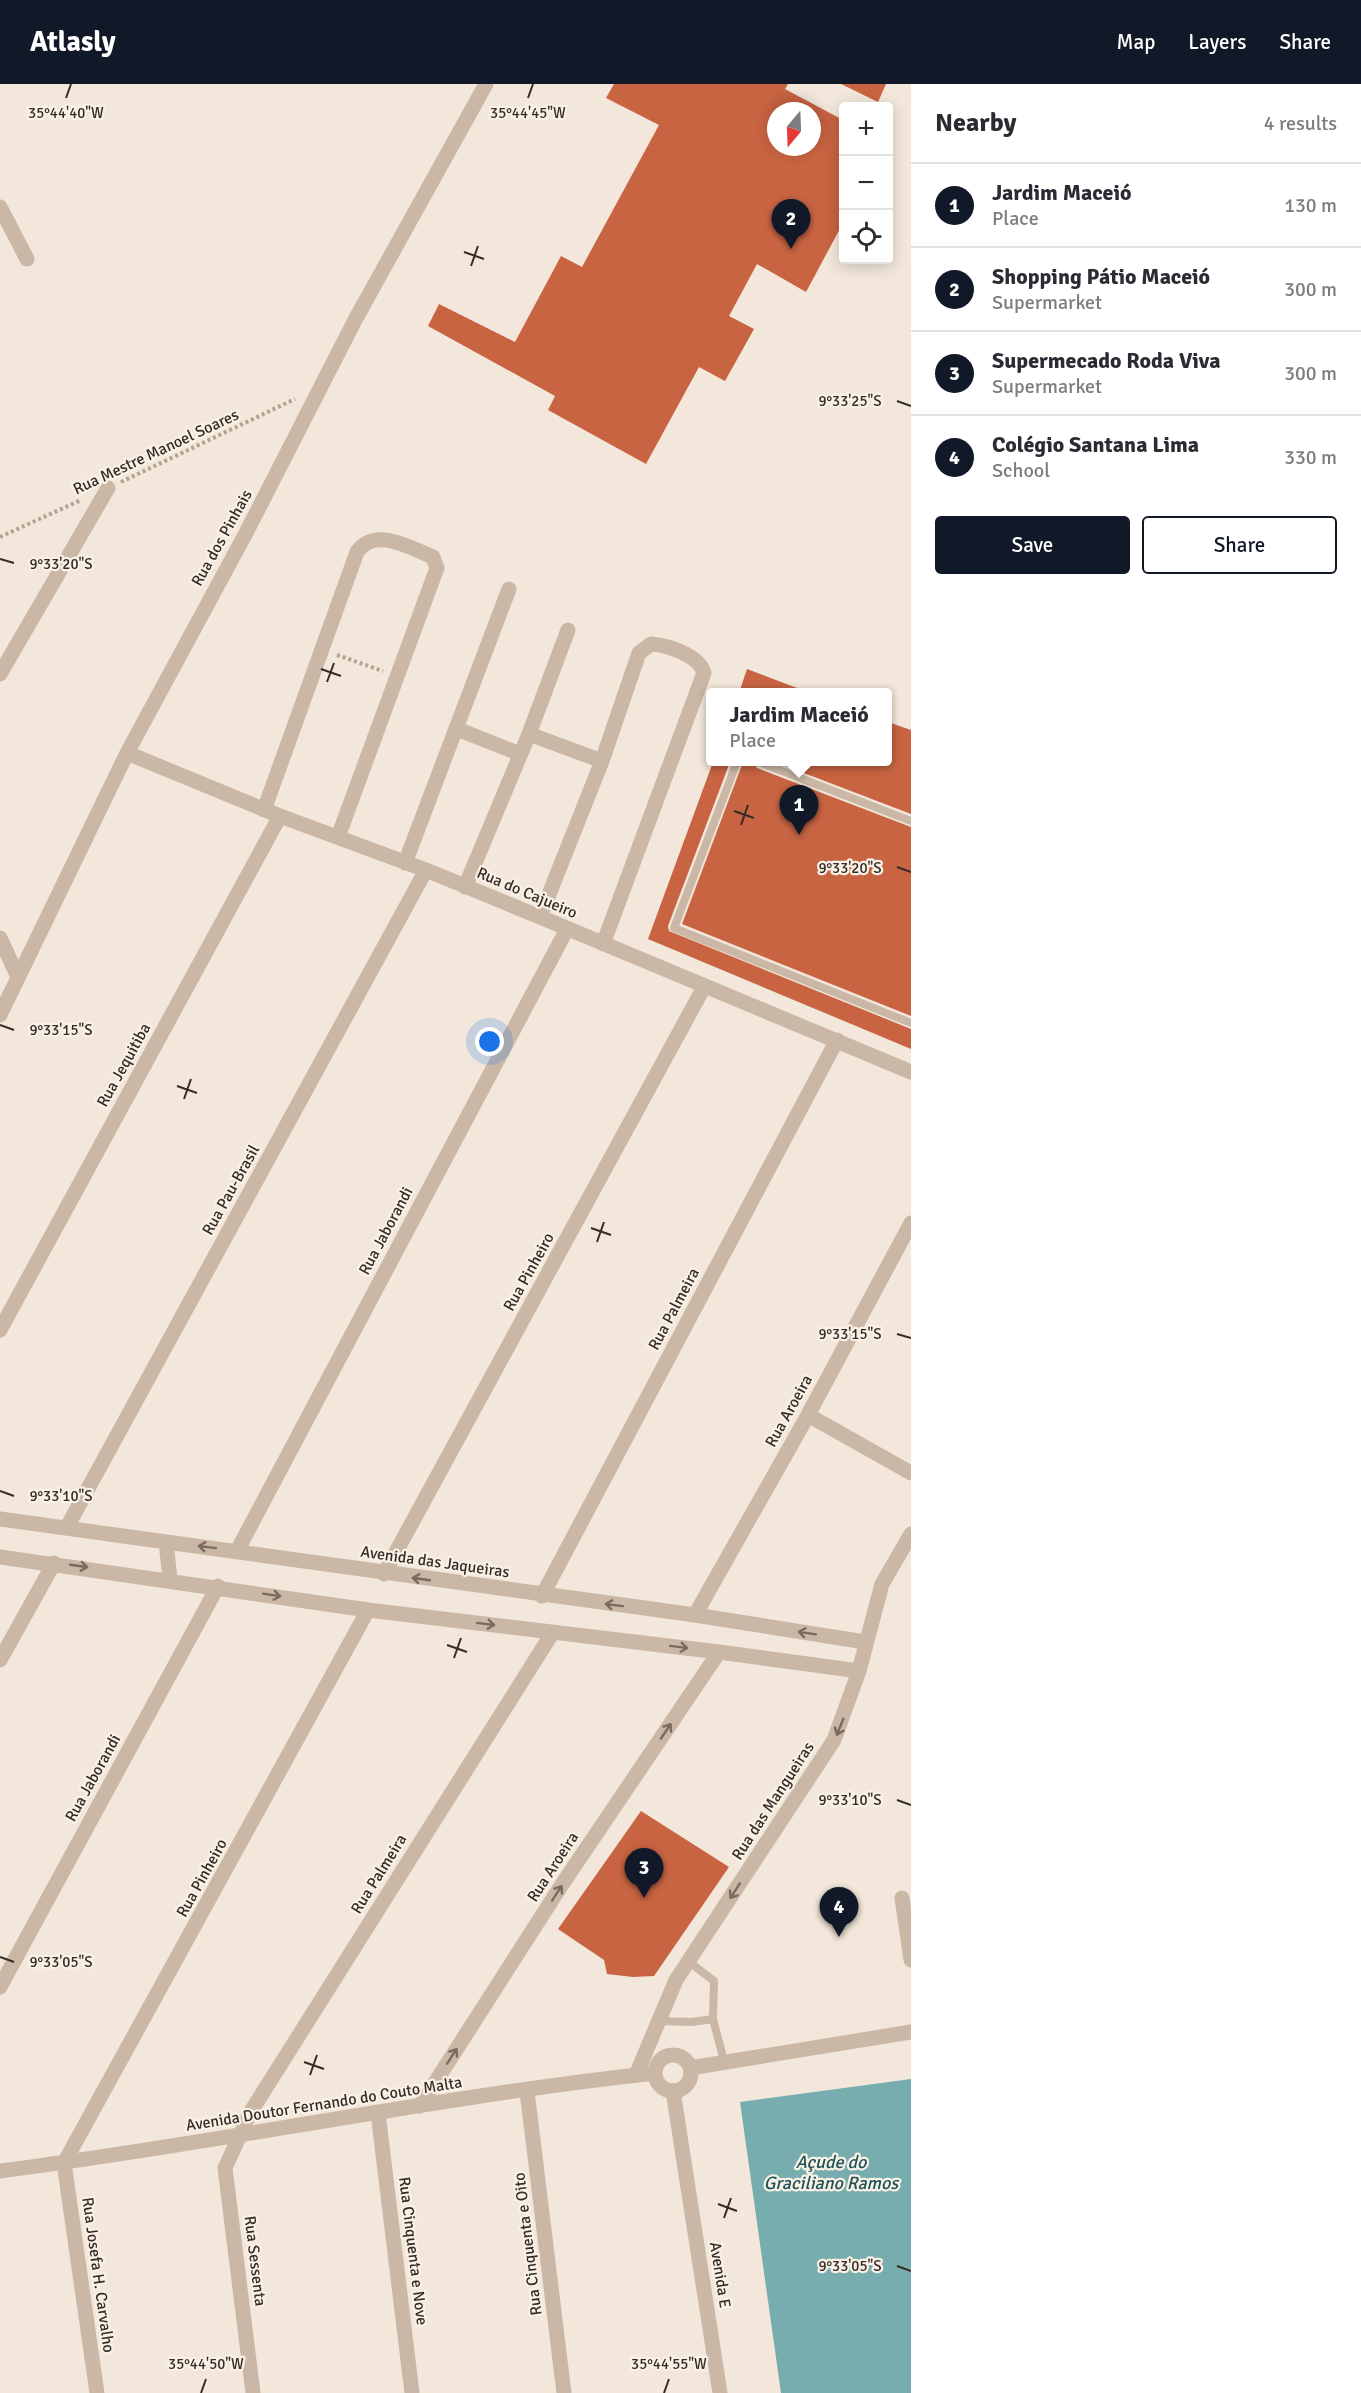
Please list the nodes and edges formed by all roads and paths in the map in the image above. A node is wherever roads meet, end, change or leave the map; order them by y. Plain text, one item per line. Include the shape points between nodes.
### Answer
1 (486, 84) edge
2 (0, 207) edge
3 (27, 259) dead end
4 (321, 386) junction
5 (108, 488) junction
6 (0, 537) edge
7 (509, 589) dead end
8 (568, 630) dead end
9 (322, 650) junction
10 (0, 674) edge
11 (396, 675) junction
12 (457, 729) junction
13 (529, 734) junction
14 (127, 753) junction
15 (520, 754) junction
16 (602, 761) junction
17 (735, 766) edge
18 (769, 766) edge
19 (264, 810) junction
20 (280, 816) junction
21 (911, 821) edge
22 (338, 837) junction
23 (405, 863) junction
24 (426, 870) junction
25 (465, 886) junction
26 (540, 916) junction
27 (567, 929) junction
28 (0, 938) edge
29 (603, 944) junction
30 (18, 977) junction
31 (704, 987) junction
32 (0, 1015) edge
33 (911, 1023) edge
34 (837, 1040) junction
35 (911, 1072) edge
36 (911, 1223) edge
37 (0, 1330) edge
38 (808, 1415) junction
39 (911, 1473) edge
40 (0, 1519) edge
41 (67, 1527) junction
42 (911, 1534) edge
43 (166, 1542) junction
44 (237, 1551) junction
45 (0, 1557) edge
46 (54, 1563) junction
47 (384, 1574) junction
48 (170, 1579) junction
49 (218, 1586) junction
50 (542, 1596) junction
51 (368, 1610) junction
52 (695, 1615) junction
53 (553, 1632) junction
54 (865, 1642) junction
55 (719, 1652) junction
56 (0, 1660) edge
57 (859, 1671) junction
58 (902, 1898) dead end
59 (911, 1960) edge
60 (688, 1962) junction
61 (0, 1987) edge
62 (713, 2019) junction
63 (658, 2021) junction
64 (911, 2032) edge
65 (724, 2061) junction
66 (690, 2068) junction
67 (655, 2073) junction
68 (636, 2075) junction
69 (527, 2091) junction
70 (673, 2091) junction
71 (420, 2106) junction
72 (378, 2113) junction
73 (239, 2136) junction
74 (64, 2163) junction
75 (0, 2171) edge
76 (97, 2393) edge
77 (253, 2393) edge
78 (412, 2393) edge
79 (564, 2393) edge
80 (720, 2393) edge

1 - 4 street, Rua dos Pinhais
2 - 3 street
4 - 5 path, Rua Mestre Manoel Soares
4 - 14 street, Rua dos Pinhais
5 - 6 path, Rua Mestre Manoel Soares
5 - 10 street
7 - 12 street
8 - 13 street
9 - 11 path
9 - 11 street via 357,552 373,538 388,541 433,557 437,564
9 - 19 street
11 - 22 street
12 - 15 street
12 - 23 street
13 - 15 street
13 - 16 street
14 - 19 street, Rua do Cajueiro
14 - 30 street, Rua dos Pinhais
15 - 25 street
16 - 26 street
16 - 29 street via 644,647 658,644 696,660 704,672
17 - 33 lane via 674,928
18 - 21 lane
19 - 20 street, Rua do Cajueiro
20 - 22 street, Rua do Cajueiro
20 - 37 street, Rua Jequitiba
22 - 23 street, Rua do Cajueiro
23 - 24 street, Rua do Cajueiro
24 - 25 street, Rua do Cajueiro
24 - 41 street, Rua Pau-Brasil
25 - 26 street, Rua do Cajueiro
26 - 27 street, Rua do Cajueiro
27 - 29 street, Rua do Cajueiro
27 - 44 street, Rua Jaborandi
28 - 30 street
29 - 31 street, Rua do Cajueiro
30 - 32 street, Rua dos Pinhais
31 - 34 street, Rua do Cajueiro
31 - 47 street, Rua Pinheiro
34 - 35 street, Rua do Cajueiro
34 - 50 street, Rua Palmeira
36 - 38 street, Rua Aroeira
38 - 39 street
38 - 52 street, Rua Aroeira
40 - 41 street, Avenida das Jaqueiras
41 - 43 street, Avenida das Jaqueiras
42 - 54 street, Rua das Mangueiras via 882,1584
44 -> 43 street, Avenida das Jaqueiras
43 - 48 street
44 - 47 street, Avenida das Jaqueiras
45 - 46 street
46 -> 48 street
46 - 56 street
50 -> 47 street, Avenida das Jaqueiras
48 - 49 street
49 -> 51 street
49 - 61 street, Rua Jaborandi
52 -> 50 street, Avenida das Jaqueiras
51 -> 53 street
51 - 74 street, Rua Pinheiro
54 -> 52 street, Avenida das Jaqueiras
53 -> 55 street
53 - 73 street, Rua Palmeira
54 - 57 street, Rua das Mangueiras
55 - 57 street
71 -> 55 street, Rua Aroeira via 561,1886
57 -> 60 street, Rua das Mangueiras via 834,1740
58 - 59 street
60 - 62 lane via 714,1981
60 - 63 street, Rua das Mangueiras
62 - 63 lane
62 - 65 lane
63 - 68 street, Rua das Mangueiras
64 - 65 street
65 - 66 street
66 - 67 street via 685,2059 665,2056 657,2063
66 - 70 street via 690,2079
67 - 68 street, Avenida Doutor Fernando do Couto Malta
67 - 70 street via 657,2082
68 - 69 street, Avenida Doutor Fernando do Couto Malta
69 - 71 street, Avenida Doutor Fernando do Couto Malta
69 - 79 street, Rua Cinquenta e Oito
70 - 80 street, Avenida E
71 - 72 street, Avenida Doutor Fernando do Couto Malta
72 - 73 street, Avenida Doutor Fernando do Couto Malta
72 - 78 street, Rua Cinquenta e Nove
73 - 74 street, Avenida Doutor Fernando do Couto Malta
73 - 77 street, Rua Sessenta via 225,2168
74 - 75 street, Avenida Doutor Fernando do Couto Malta
74 - 76 street, Rua Josefa H. Carvalho

